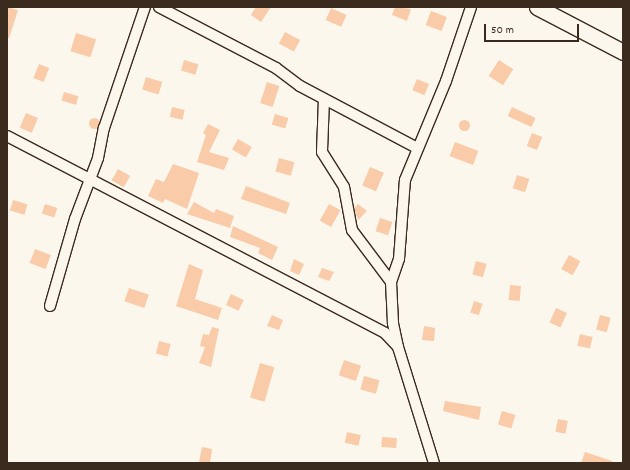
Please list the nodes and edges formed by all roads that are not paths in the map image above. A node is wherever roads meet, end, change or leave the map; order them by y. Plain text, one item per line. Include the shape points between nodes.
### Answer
1 (145, 7) edge
2 (158, 7) edge
3 (471, 7) edge
4 (537, 7) edge
5 (623, 52) edge
6 (324, 99) junction
7 (7, 136) edge
8 (417, 148) junction
9 (92, 178) junction
10 (391, 282) junction
11 (50, 306) dead end
12 (398, 347) junction
13 (434, 463) edge

1 - 9 street via 104,128
2 - 6 street via 276,68 300,86
3 - 8 street via 446,81
4 - 5 main road
6 - 8 street
6 - 10 street via 322,152 344,187 352,230
7 - 9 street
8 - 10 street via 405,180 399,259
9 - 11 street via 75,218
9 - 12 street via 129,201 385,333
10 - 12 street via 393,323
12 - 13 street

